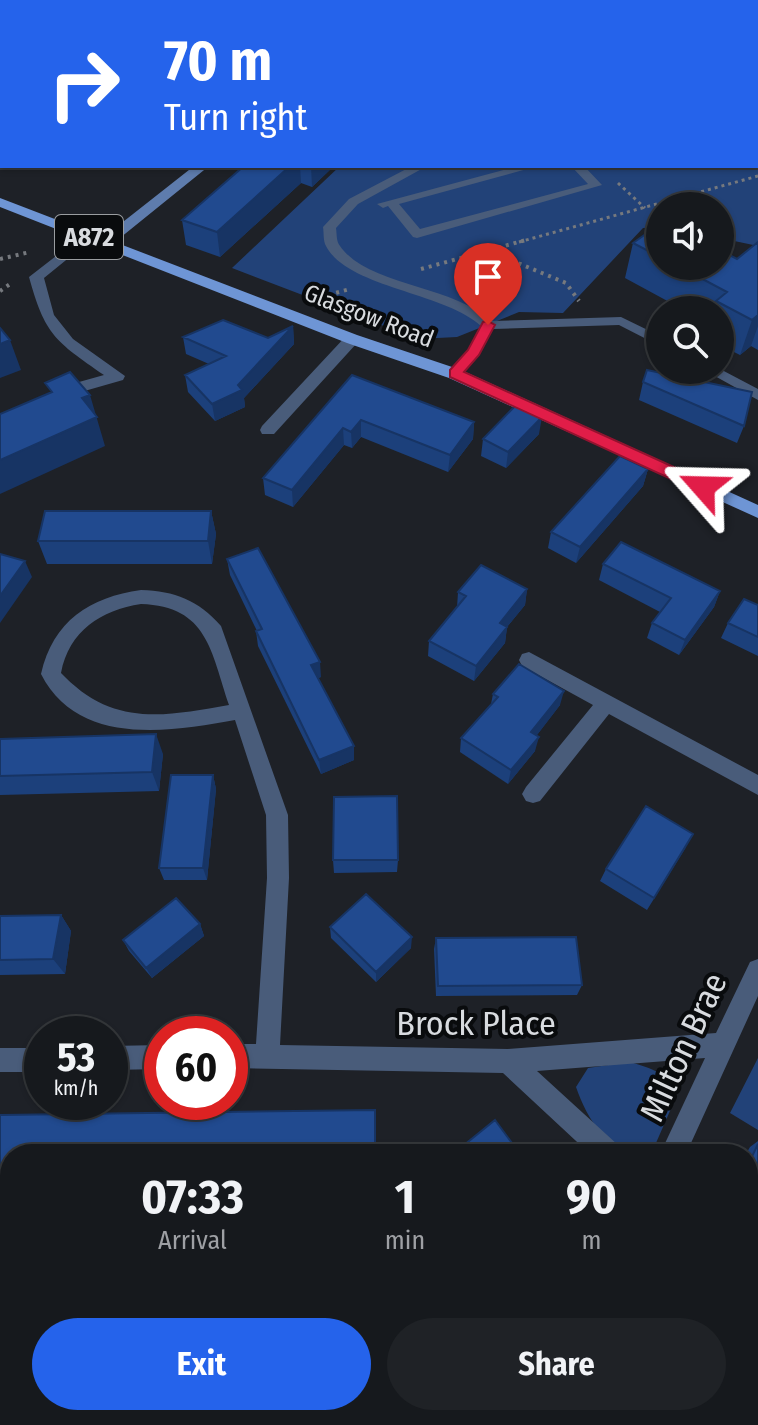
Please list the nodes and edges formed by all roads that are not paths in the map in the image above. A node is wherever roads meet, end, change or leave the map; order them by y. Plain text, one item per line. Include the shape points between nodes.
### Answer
1 (199, 168) edge
2 (417, 168) edge
3 (524, 168) edge
4 (579, 168) edge
5 (0, 202) edge
6 (392, 203) junction
7 (344, 208) junction
8 (87, 236) junction
9 (105, 243) junction
10 (488, 325) junction
11 (646, 334) edge
12 (352, 339) junction
13 (455, 374) junction
14 (734, 382) edge
15 (60, 393) edge
16 (758, 395) edge
17 (268, 430) dead end
18 (758, 512) edge
19 (529, 660) dead end
20 (606, 703) junction
21 (240, 711) junction
22 (758, 786) edge
23 (533, 794) dead end
24 (758, 970) edge
25 (722, 1045) junction
26 (267, 1055) junction
27 (248, 1056) edge
28 (0, 1060) edge
29 (24, 1060) edge
30 (508, 1061) junction
31 (598, 1144) edge
32 (677, 1144) edge

1 - 9 street
2 - 7 lane
3 - 6 lane
4 - 6 lane via 596,185 417,234
5 - 8 main road, A872
6 - 7 lane
7 - 10 lane via 328,237 339,257 468,309
8 - 9 main road, A872
8 - 15 street via 36,277 47,316 68,343 117,376
9 - 12 main road, Glasgow Road / A872
10 - 11 lane via 621,321
10 - 13 lane
12 - 13 main road, Glasgow Road / A872
12 - 17 street
13 - 18 main road, Glasgow Road / A872
14 - 16 lane
19 - 20 street
20 - 22 street
20 - 23 street
21 - 21 street via 134,724 76,702 62,691 51,674 56,651 70,629 97,609 124,599 177,601 199,613 214,631
21 - 26 street via 277,815
24 - 25 street, Milton Brae
25 - 30 street, Brock Place
25 - 32 street, Milton Brae
26 - 27 street, Brock Place
26 - 30 street, Brock Place
28 - 29 street
30 - 31 street

